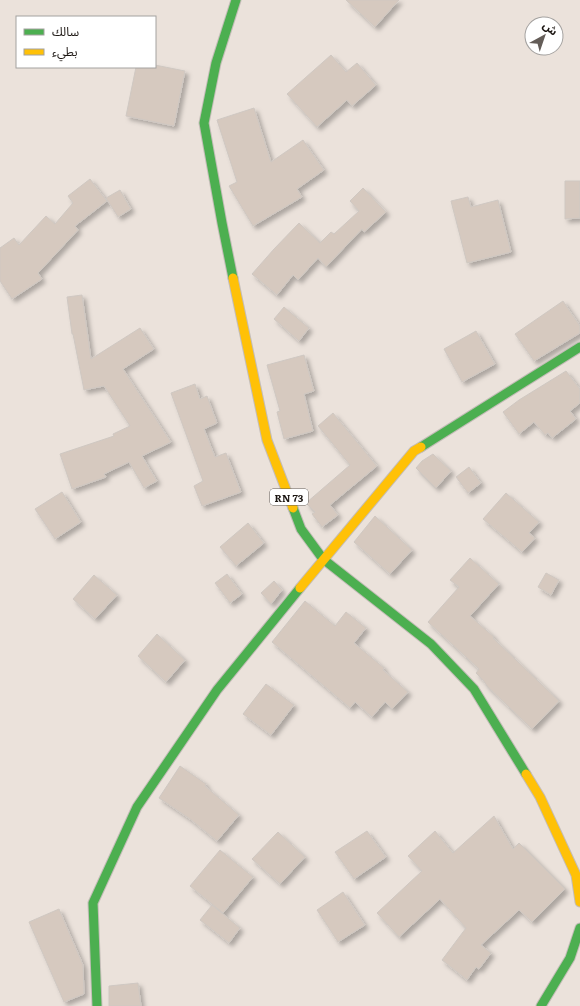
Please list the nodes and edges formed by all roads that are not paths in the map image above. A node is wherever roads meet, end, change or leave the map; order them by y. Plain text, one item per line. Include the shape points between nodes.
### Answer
1 (236, 0) edge
2 (580, 347) edge
3 (323, 559) junction
4 (580, 902) edge
5 (580, 928) edge
6 (96, 1006) edge
7 (541, 1006) edge

1 - 3 main road, RN 73 via 216,63 204,123 267,440 301,529
2 - 3 main road via 414,451
3 - 4 main road, RN 73 via 431,644 474,690 540,797 576,875
3 - 6 main road via 217,690 137,807 93,903
5 - 7 main road via 570,958

